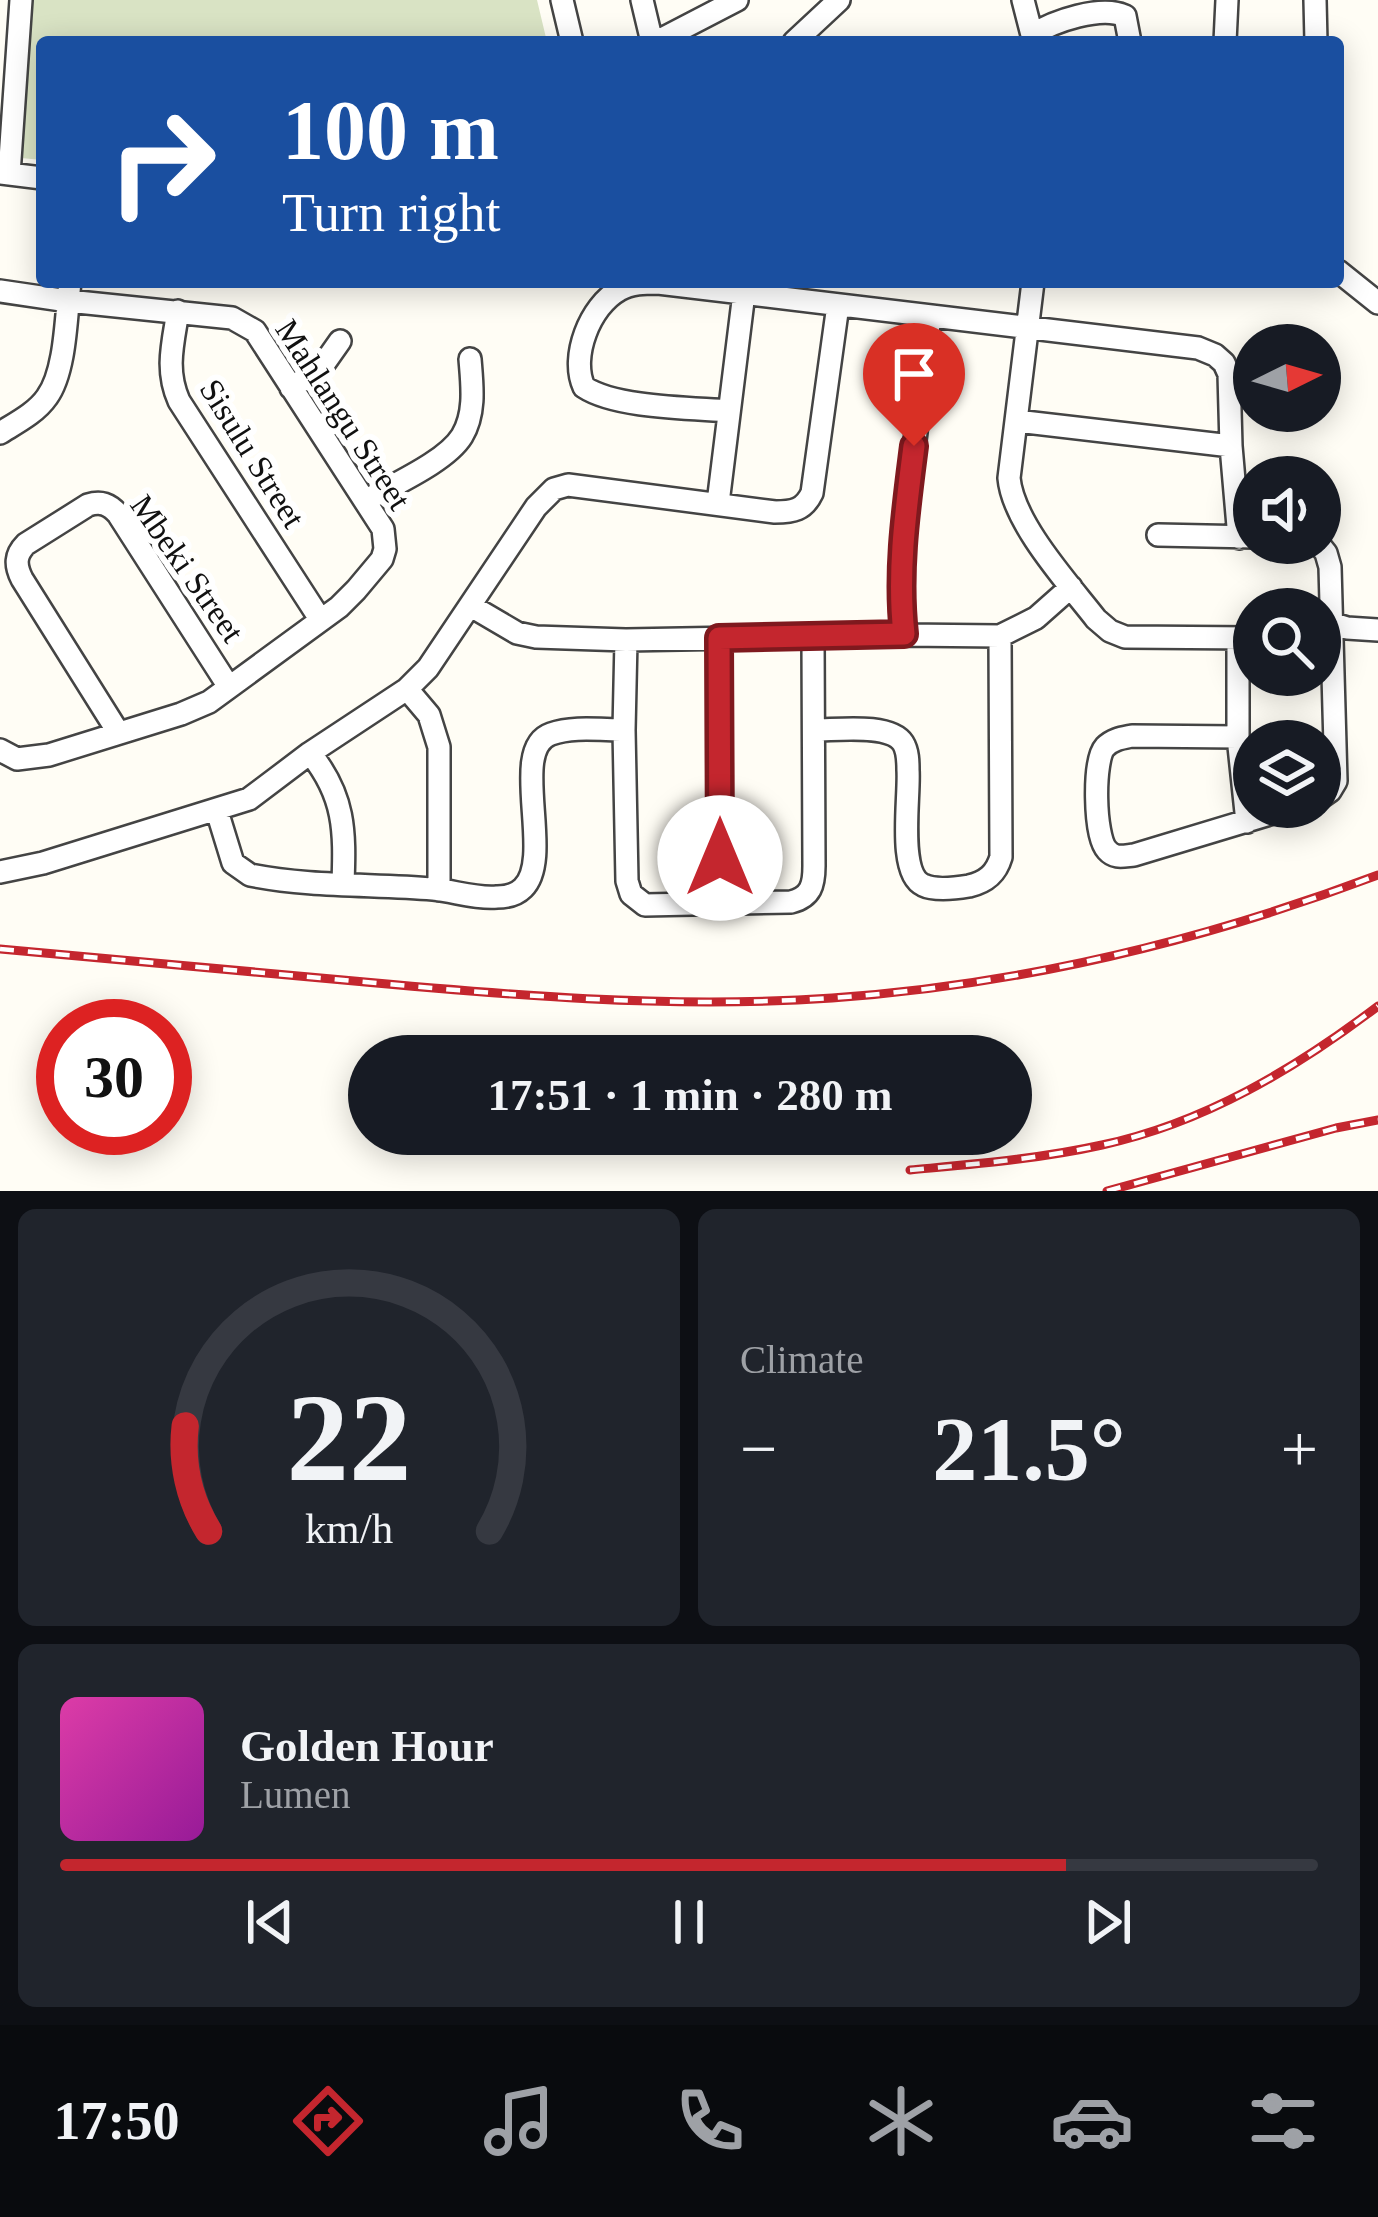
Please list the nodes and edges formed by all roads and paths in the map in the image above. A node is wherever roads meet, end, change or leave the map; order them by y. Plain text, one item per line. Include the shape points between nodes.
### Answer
1 (21, 0) edge
2 (562, 0) edge
3 (642, 0) edge
4 (737, 0) edge
5 (839, 0) edge
6 (1023, 0) edge
7 (1227, 0) edge
8 (1315, 0) edge
9 (9, 25) edge
10 (571, 36) edge
11 (652, 36) edge
12 (666, 36) edge
13 (800, 36) edge
14 (1031, 36) edge
15 (1033, 36) edge
16 (1129, 36) edge
17 (1225, 36) edge
18 (1316, 36) edge
19 (4, 173) edge
20 (36, 177) edge
21 (1344, 276) edge
22 (621, 288) edge
23 (701, 288) edge
24 (1032, 288) edge
25 (0, 291) edge
26 (69, 292) edge
27 (744, 293) junction
28 (1378, 303) edge
29 (838, 305) junction
30 (178, 311) junction
31 (930, 316) junction
32 (1028, 329) junction
33 (340, 341) dead end
34 (470, 359) dead end
35 (291, 388) junction
36 (729, 411) junction
37 (1016, 421) junction
38 (0, 433) edge
39 (1231, 446) junction
40 (1233, 457) edge
41 (365, 501) junction
42 (718, 503) junction
43 (1158, 536) dead end
44 (1233, 537) edge
45 (1071, 587) junction
46 (471, 606) junction
47 (320, 619) junction
48 (1341, 629) edge
49 (1378, 630) edge
50 (904, 634) junction
51 (1000, 636) junction
52 (719, 638) junction
53 (813, 638) junction
54 (1233, 638) edge
55 (626, 640) junction
56 (230, 687) junction
57 (407, 689) junction
58 (624, 730) junction
59 (815, 730) junction
60 (118, 732) junction
61 (1233, 737) edge
62 (0, 750) edge
63 (310, 754) junction
64 (217, 811) junction
65 (1233, 826) edge
66 (0, 872) edge
67 (343, 883) junction
68 (439, 890) junction
69 (720, 902) junction

1 - 9 street
2 - 10 street
3 - 11 street
4 - 12 street
5 - 13 street
6 - 14 street
7 - 17 street
8 - 18 street
9 - 19 street
15 - 16 street via 1106,10 1125,16
19 - 20 street
21 - 28 street
22 - 36 street via 595,314 580,381 619,400
23 - 27 street
24 - 32 street
25 - 26 street, Mahlangu Street
26 - 30 street, Mahlangu Street
26 - 38 street via 54,386
27 - 29 street
27 - 36 street
29 - 31 street
29 - 42 street via 809,500 786,512
30 - 35 street, Mahlangu Street via 243,322
30 - 47 street, Sisulu Street via 172,386
31 - 32 street
31 - 50 street via 904,532
32 - 37 street
32 - 39 street via 1215,355 1229,374
33 - 35 street via 321,368
34 - 41 street via 472,400 460,439
35 - 41 street, Mahlangu Street
36 - 42 street
37 - 39 street
37 - 45 street via 1011,493
39 - 40 street
41 - 47 street, Mahlangu Street via 383,529 382,559
42 - 46 street via 554,489
43 - 44 street
45 - 51 street
45 - 54 street via 1118,635
46 - 55 street via 525,635
46 - 57 street
47 - 56 street, Mahlangu Street
48 - 49 street
50 - 51 street
50 - 53 street
51 - 59 street via 1001,857 980,883 929,887 914,878 901,740 875,730
52 - 53 street
52 - 55 street
52 - 69 street
53 - 59 street
55 - 58 street
56 - 60 street, Mahlangu Street via 181,714
56 - 60 street, Mbeki Street via 118,514 88,505 26,544 16,564
57 - 63 street
57 - 68 street via 429,715 439,747
58 - 68 street via 564,731 539,740 534,853 520,891 494,898
58 - 69 street via 631,894 645,905
59 - 69 street via 808,894 791,902
60 - 62 street, Mahlangu Street via 27,760
61 - 65 street via 1115,739 1097,765 1099,832 1110,854 1134,855
63 - 64 street via 249,799
63 - 67 street via 341,810
64 - 66 street
64 - 67 street via 241,870
67 - 68 street

